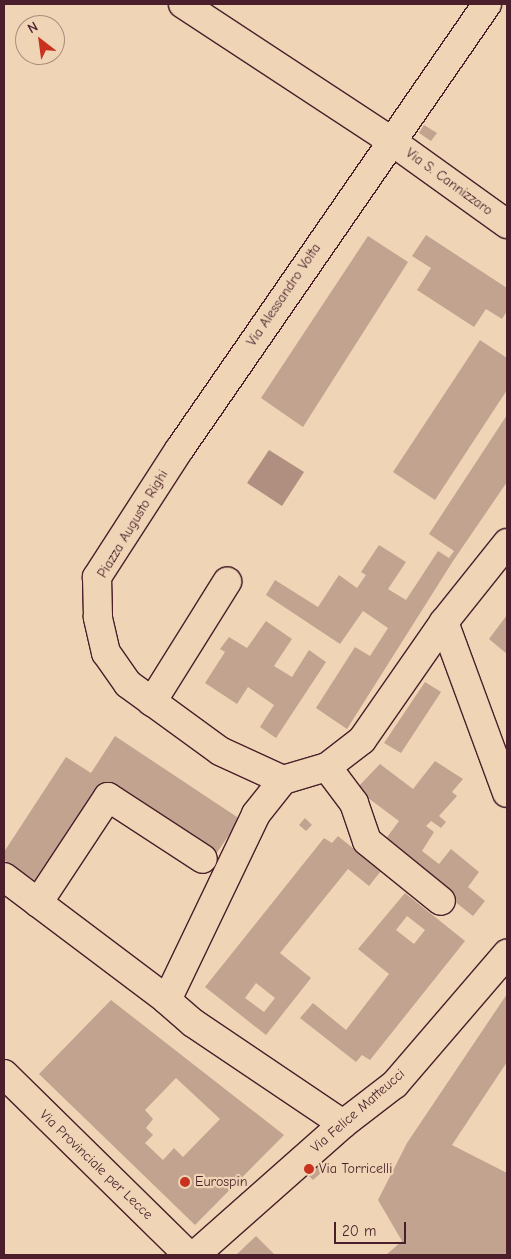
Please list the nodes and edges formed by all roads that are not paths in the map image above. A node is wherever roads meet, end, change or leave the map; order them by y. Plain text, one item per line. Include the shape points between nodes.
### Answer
1 (183, 4) edge
2 (487, 4) edge
3 (390, 140) junction
4 (507, 224) edge
5 (179, 450) joint
6 (507, 544) edge
7 (227, 582) dead end
8 (444, 622) junction
9 (152, 702) junction
10 (327, 767) junction
11 (282, 780) junction
12 (507, 793) edge
13 (203, 859) dead end
14 (4, 877) edge
15 (441, 901) dead end
16 (38, 903) junction
17 (507, 954) edge
18 (167, 1000) junction
19 (4, 1074) edge
20 (342, 1124) junction
21 (188, 1255) edge
22 (195, 1255) edge

1 - 3 street, Via S. Cannizzaro
2 - 3 street, Via Alessandro Volta
3 - 4 street, Via S. Cannizzaro
3 - 5 street, Via Alessandro Volta
5 - 9 street, Piazza Augusto Righi via 98,577 98,617 106,653 128,684
6 - 8 street
7 - 9 street
8 - 10 street via 362,740
8 - 12 street
9 - 11 street, Piazza Augusto Righi via 220,752
10 - 11 street
10 - 15 street via 354,803 367,841
11 - 18 street via 256,814
13 - 16 street via 108,797
14 - 16 street
16 - 18 street
17 - 20 street, Via Felice Matteucci via 395,1084
18 - 20 street via 193,1023
19 - 21 street, Via Provinciale per Lecce
20 - 22 street, Via Felice Matteucci

